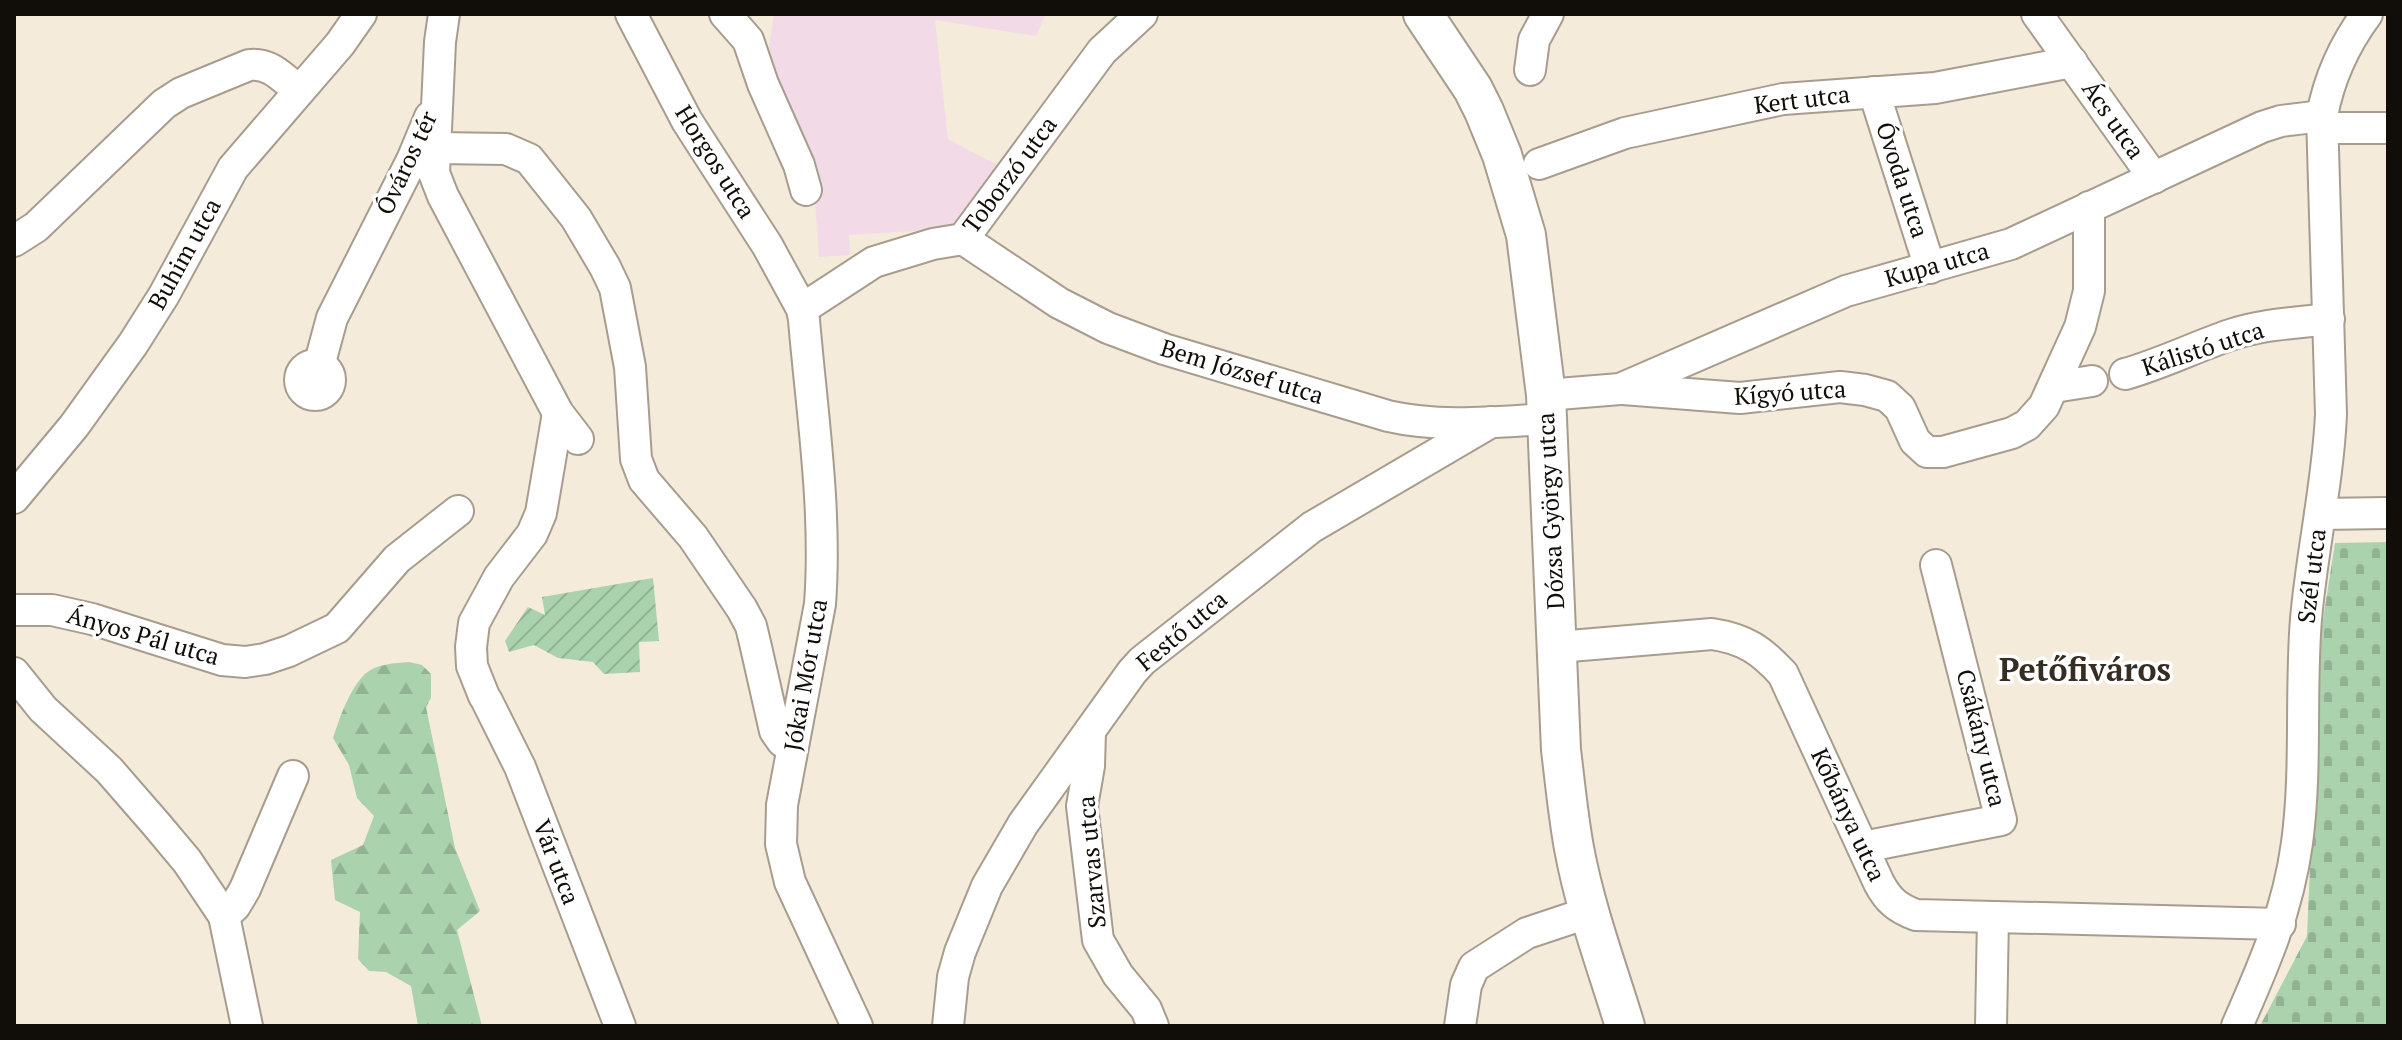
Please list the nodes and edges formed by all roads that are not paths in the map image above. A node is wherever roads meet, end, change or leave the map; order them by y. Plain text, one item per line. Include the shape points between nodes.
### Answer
1 (361, 14) edge
2 (631, 14) edge
3 (725, 14) edge
4 (1142, 14) edge
5 (1423, 14) edge
6 (1548, 14) edge
7 (2037, 14) edge
8 (2367, 14) edge
9 (441, 23) edge
10 (750, 27) edge
11 (2072, 62) junction
12 (1530, 70) dead end
13 (299, 91) junction
14 (1874, 92) junction
15 (437, 100) junction
16 (2322, 122) junction
17 (2388, 128) edge
18 (436, 148) junction
19 (1539, 164) dead end
20 (2154, 178) junction
21 (806, 190) dead end
22 (2089, 207) junction
23 (963, 239) junction
24 (14, 241) edge
25 (1930, 268) junction
26 (802, 309) junction
27 (2329, 319) junction
28 (319, 366) dead end
29 (2125, 374) dead end
30 (2092, 381) dead end
31 (2054, 387) junction
32 (1620, 389) junction
33 (1546, 407) junction
34 (1491, 422) junction
35 (14, 498) edge
36 (458, 511) dead end
37 (2388, 513) edge
38 (2320, 514) junction
39 (521, 547) joint
40 (1936, 565) dead end
41 (14, 610) edge
42 (1558, 647) junction
43 (14, 673) edge
44 (1090, 731) junction
45 (792, 748) junction
46 (293, 776) dead end
47 (1863, 847) junction
48 (1590, 912) junction
49 (224, 916) junction
50 (1993, 917) junction
51 (2280, 924) junction
52 (247, 1026) edge
53 (620, 1026) edge
54 (857, 1026) edge
55 (948, 1026) edge
56 (1153, 1026) edge
57 (1460, 1026) edge
58 (1625, 1026) edge
59 (1991, 1026) edge
60 (2237, 1026) edge

1 - 13 street, Buhim utca
2 - 26 street, Horgos utca via 687,121
3 - 10 street
4 - 23 street, Toborzó utca via 1102,51
5 - 33 main road, Dózsa György utca via 1473,89 1502,155 1526,235
6 - 12 street via 1534,40
7 - 11 street, Ács utca
8 - 16 street, Szél utca via 2327,88
9 - 15 street
10 - 21 street via 763,84
11 - 14 street, Kert utca via 1935,88
11 - 20 street, Ács utca
13 - 24 street via 259,64 181,93 36,227
13 - 35 street, Buhim utca via 233,168 133,344
14 - 19 street, Kert utca via 1783,99 1691,118 1625,133
14 - 25 street, Óvoda utca
15 - 18 street, Óváros tér
15 - 28 street, Óváros tér via 332,318
16 - 17 street, Kupa utca
16 - 20 street, Kupa utca via 2281,121 2262,127
16 - 27 street, Szél utca
18 - 39 street, Óváros tér via 434,173 443,196 560,435 541,513
18 - 45 street via 506,149 529,159 576,218 615,288 630,367 636,459 644,480 693,537 742,609 751,626 775,731
20 - 22 street, Kupa utca
22 - 25 street, Kupa utca via 2011,244
22 - 31 street, Kígyó utca via 2086,310
23 - 26 street, Toborzó utca via 874,262
23 - 34 street, Bem József utca via 1059,303 1164,349 1398,418
25 - 32 street, Kupa utca via 1828,297
26 - 45 street, Jókai Mór utca via 823,573
27 - 29 street, Kálistó utca via 2253,328
27 - 38 street, Szél utca via 2330,441
30 - 31 street
31 - 32 street, Kígyó utca via 2027,425 1943,452 1927,452 1915,441 1900,408 1887,396 1865,390 1840,387 1740,398
32 - 33 street, Kupa utca
33 - 34 street, Bem József utca
33 - 42 main road, Dózsa György utca
34 - 44 street, Festő utca via 1312,527 1142,661
36 - 41 street, Ányos Pál utca via 397,559 337,628 265,659 222,660 92,619 52,610
37 - 38 street
38 - 51 street, Szél utca via 2306,624 2297,843
39 - 53 street, Vár utca via 474,623 472,666 520,767
40 - 47 street, Csákány utca via 2001,820
42 - 47 street, Kőbánya utca via 1712,634 1731,636 1765,654 1783,674
42 - 48 main road, Dózsa György utca via 1567,803
43 - 49 street via 156,824
44 - 55 street, Festő utca via 1023,824 987,886 953,977
44 - 56 street, Szarvas utca via 1082,806 1098,940
45 - 54 street, Jókai Mór utca via 781,844 790,882
46 - 49 street via 245,889
47 - 50 street, Kőbánya utca via 1886,896 1898,909 1916,915
48 - 57 street via 1527,933 1474,967
48 - 58 main road, Dózsa György utca
49 - 52 street
50 - 51 street, Kőbánya utca
50 - 59 street
51 - 60 street, Szél utca

